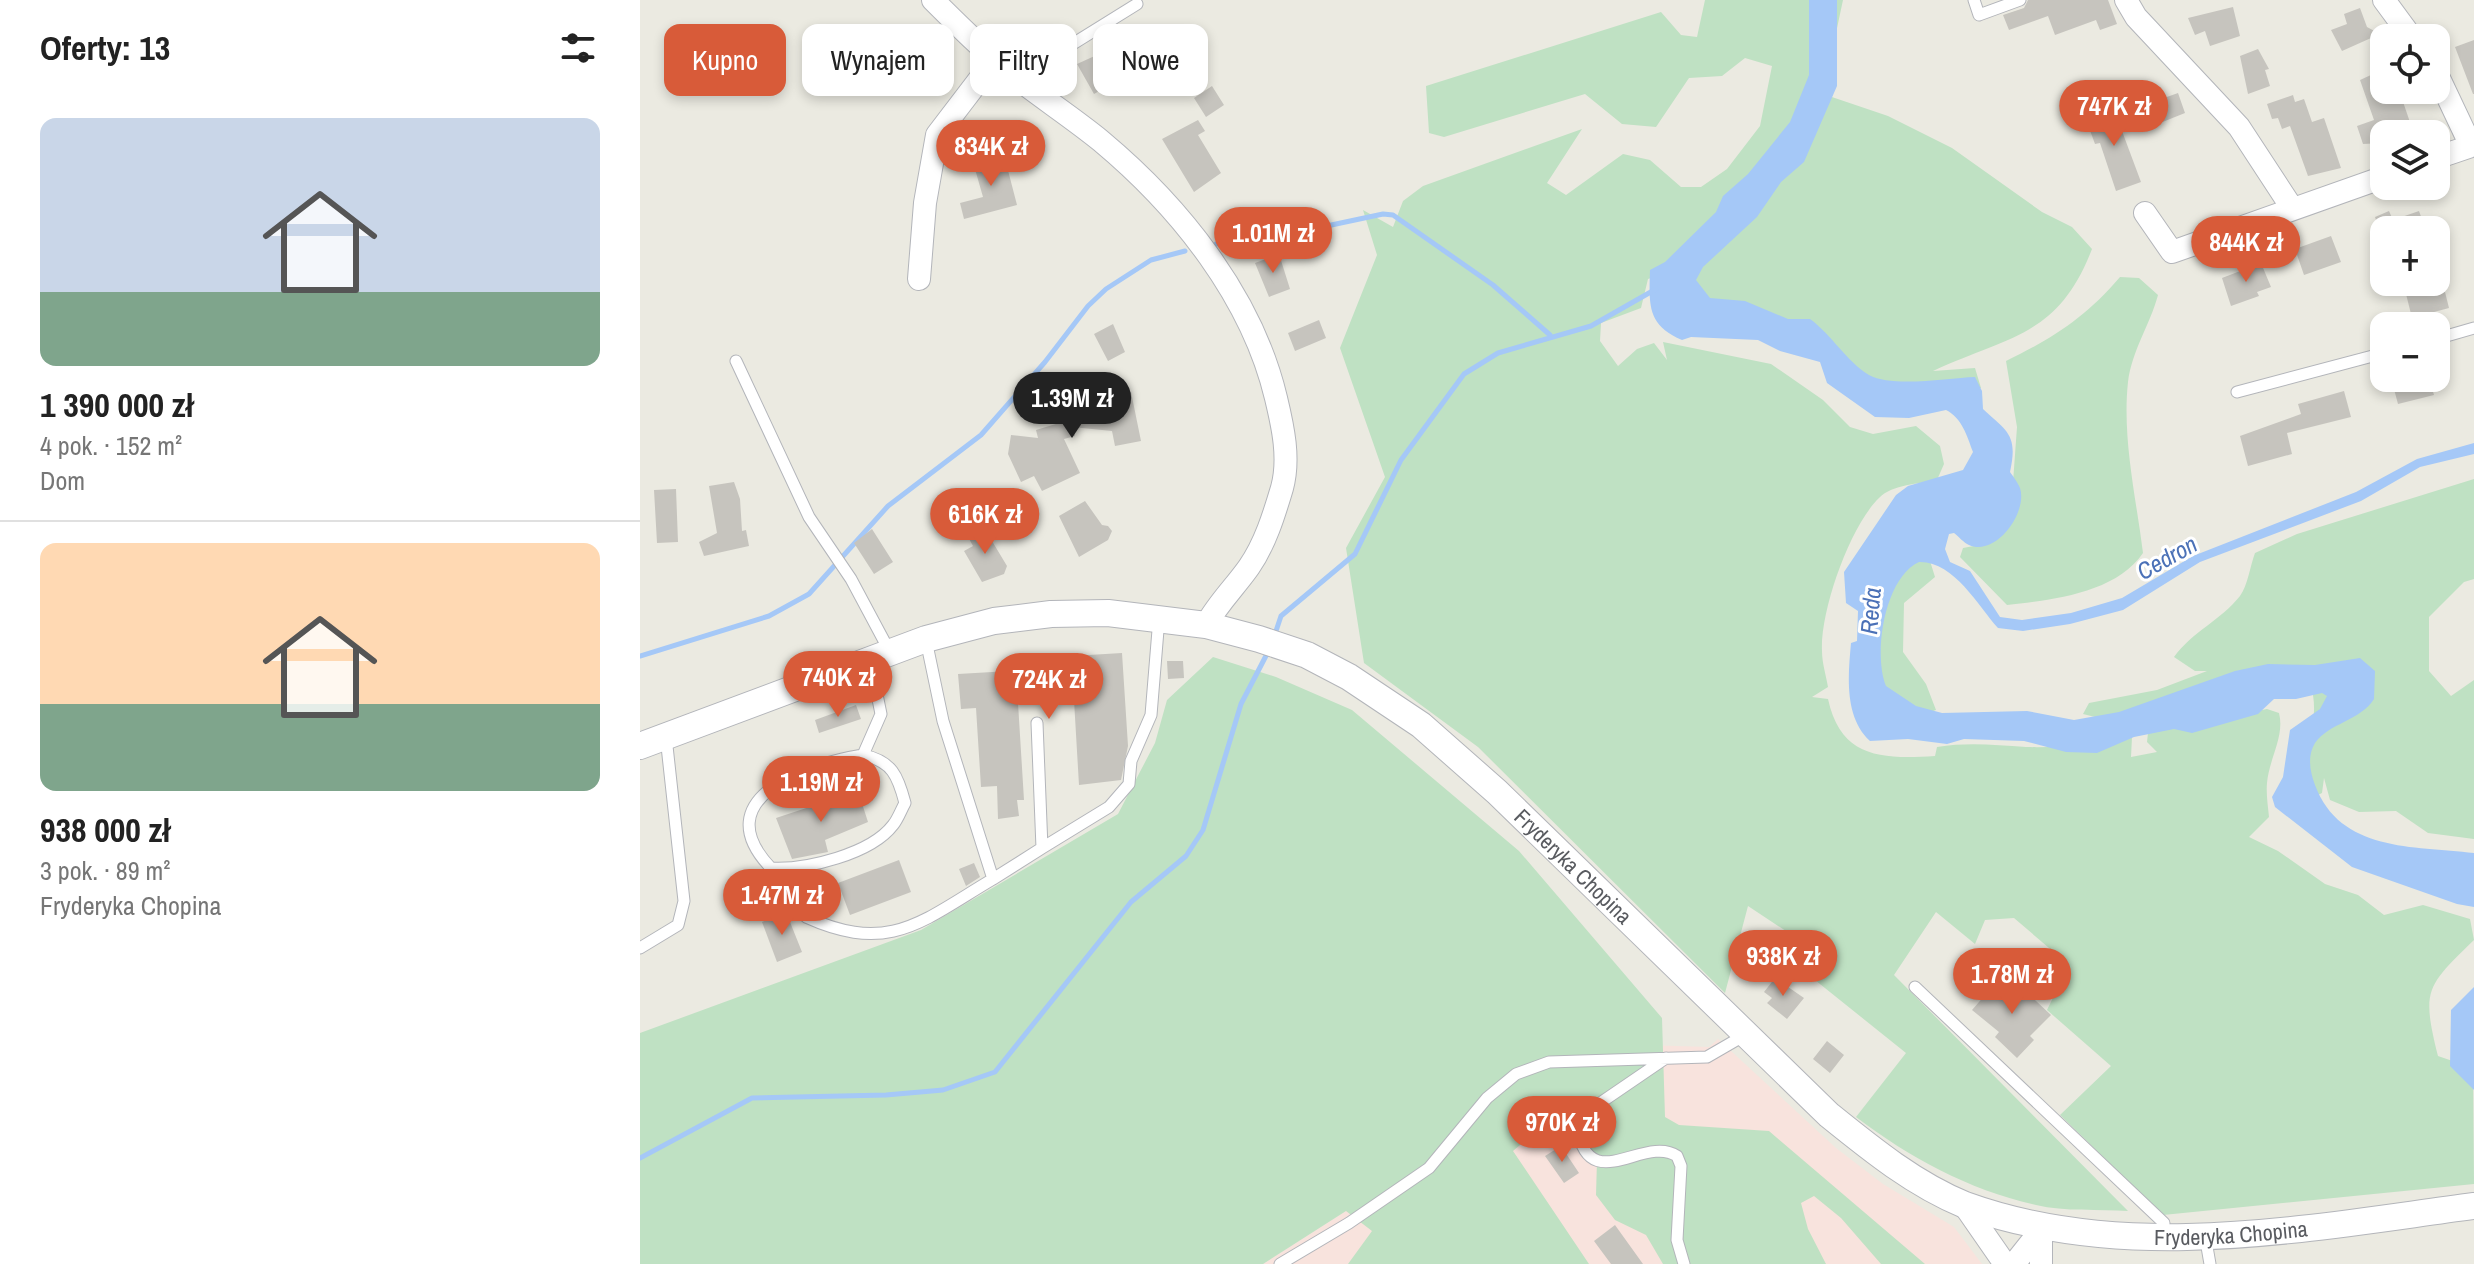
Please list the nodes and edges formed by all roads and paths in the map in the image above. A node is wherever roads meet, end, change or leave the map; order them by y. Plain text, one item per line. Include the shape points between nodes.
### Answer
1 (933, 0) edge
2 (1974, 0) edge
3 (2020, 0) edge
4 (2126, 0) edge
5 (2384, 0) edge
6 (1137, 4) dead end
7 (2402, 24) edge
8 (970, 35) edge
9 (1077, 41) edge
10 (970, 92) edge
11 (1042, 96) edge
12 (2450, 101) edge
13 (2473, 149) edge
14 (2450, 155) edge
15 (2370, 182) edge
16 (2292, 208) junction
17 (2145, 213) dead end
18 (919, 279) dead end
19 (2474, 328) edge
20 (2450, 335) edge
21 (2370, 357) edge
22 (736, 361) dead end
23 (2237, 392) dead end
24 (1159, 618) junction
25 (1206, 625) junction
26 (926, 639) junction
27 (880, 656) junction
28 (1037, 723) dead end
29 (665, 736) junction
30 (640, 746) edge
31 (863, 755) junction
32 (1042, 848) junction
33 (993, 879) junction
34 (806, 917) dead end
35 (640, 948) edge
36 (1915, 987) dead end
37 (1746, 1035) junction
38 (1666, 1057) junction
39 (1964, 1205) junction
40 (2474, 1206) edge
41 (2041, 1230) junction
42 (2163, 1243) junction
43 (2208, 1252) edge
44 (1280, 1264) edge
45 (1684, 1264) edge
46 (2005, 1264) edge
47 (2014, 1264) edge
48 (2041, 1264) edge

1 - 8 street
2 - 3 lane via 1979,15
4 - 16 street via 2239,127
5 - 7 street
6 - 9 lane
10 - 18 street via 937,135
11 - 25 street via 1102,141 1211,259 1238,300 1268,365 1285,436 1283,485 1257,553
12 - 13 street
13 - 14 street
15 - 16 street
16 - 17 street via 2172,252
19 - 20 lane
21 - 23 lane
22 - 27 lane via 809,517 851,579
24 - 25 street, Fryderyka Chopina
24 - 26 street, Fryderyka Chopina via 1051,614 994,621
24 - 32 lane via 1151,715 1131,761 1129,784 1109,807
25 - 37 street, Fryderyka Chopina via 1307,655 1421,725
26 - 27 street, Fryderyka Chopina
26 - 33 lane via 943,721
27 - 29 street, Fryderyka Chopina
27 - 31 lane via 881,714
28 - 32 lane
29 - 30 street, Fryderyka Chopina
29 - 35 lane via 684,901 678,925
31 - 31 lane via 833,759 764,791 752,807 748,825 759,855 771,868 797,870 835,858 893,826 905,803 897,774 881,758
32 - 33 lane
33 - 34 lane via 919,925 874,937 829,928
36 - 42 lane via 2164,1223
37 - 38 lane via 1707,1057
37 - 39 street, Fryderyka Chopina via 1880,1157
38 - 44 lane via 1549,1062 1516,1074 1487,1098 1429,1168
38 - 45 lane via 1584,1114 1577,1126 1585,1149 1602,1162 1624,1161 1656,1149 1677,1156 1677,1240
39 - 41 street, Fryderyka Chopina
39 - 46 street
40 - 43 street, Fryderyka Chopina
41 - 42 street, Fryderyka Chopina
41 - 47 street
41 - 48 street
42 - 43 street, Fryderyka Chopina

